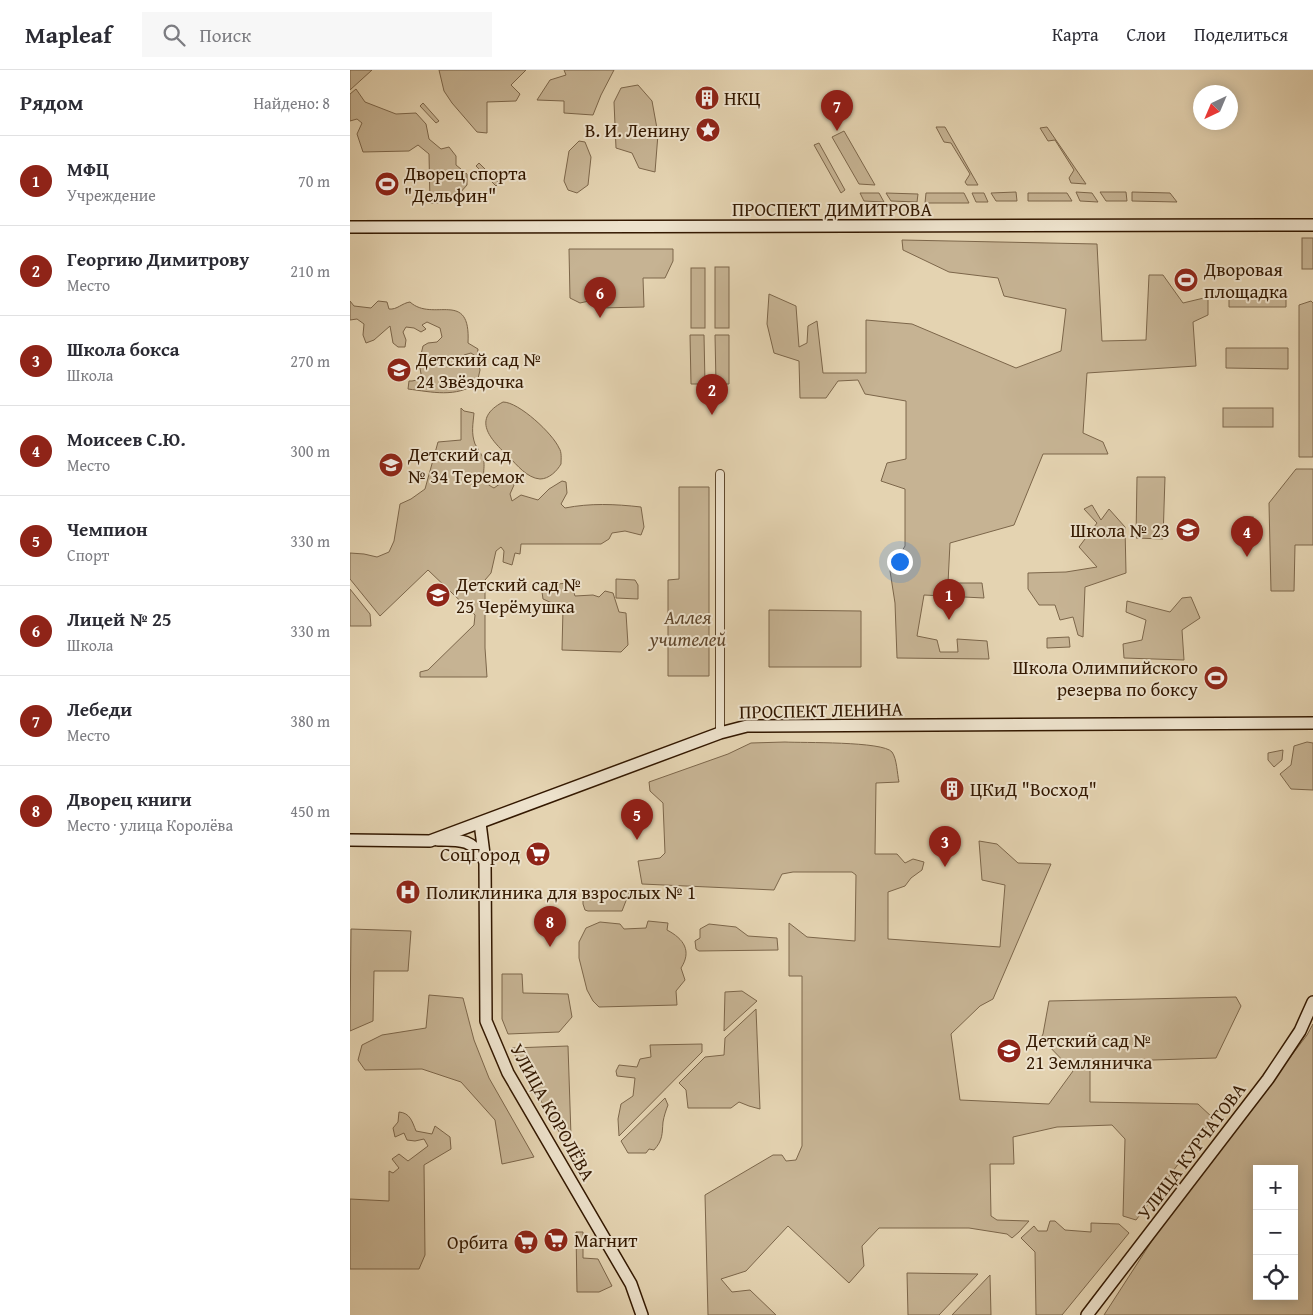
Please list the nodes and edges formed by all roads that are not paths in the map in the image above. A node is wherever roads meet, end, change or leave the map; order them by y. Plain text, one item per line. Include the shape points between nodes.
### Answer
1 (1313, 225) edge
2 (350, 227) edge
3 (720, 474) dead end
4 (1313, 723) edge
5 (720, 733) junction
6 (480, 823) junction
7 (350, 840) edge
8 (430, 840) junction
9 (485, 862) junction
10 (1313, 1002) edge
11 (642, 1315) edge
12 (1087, 1315) edge

1 - 2 main road, ПРОСПЕКТ ДИМИТРОВА
3 - 5 street
4 - 5 main road, ПРОСПЕКТ ЛЕНИНА via 747,726
5 - 6 main road, ПРОСПЕКТ ЛЕНИНА
6 - 8 main road, ПРОСПЕКТ ЛЕНИНА
6 - 9 main road, УЛИЦА КОРОЛЁВА
7 - 8 main road, ПРОСПЕКТ ЛЕНИНА
8 - 9 main road via 467,843 478,849
9 - 11 main road, УЛИЦА КОРОЛЁВА via 486,1021 508,1073 631,1284
10 - 12 main road, УЛИЦА КУРЧАТОВА via 1300,1031 1268,1079

